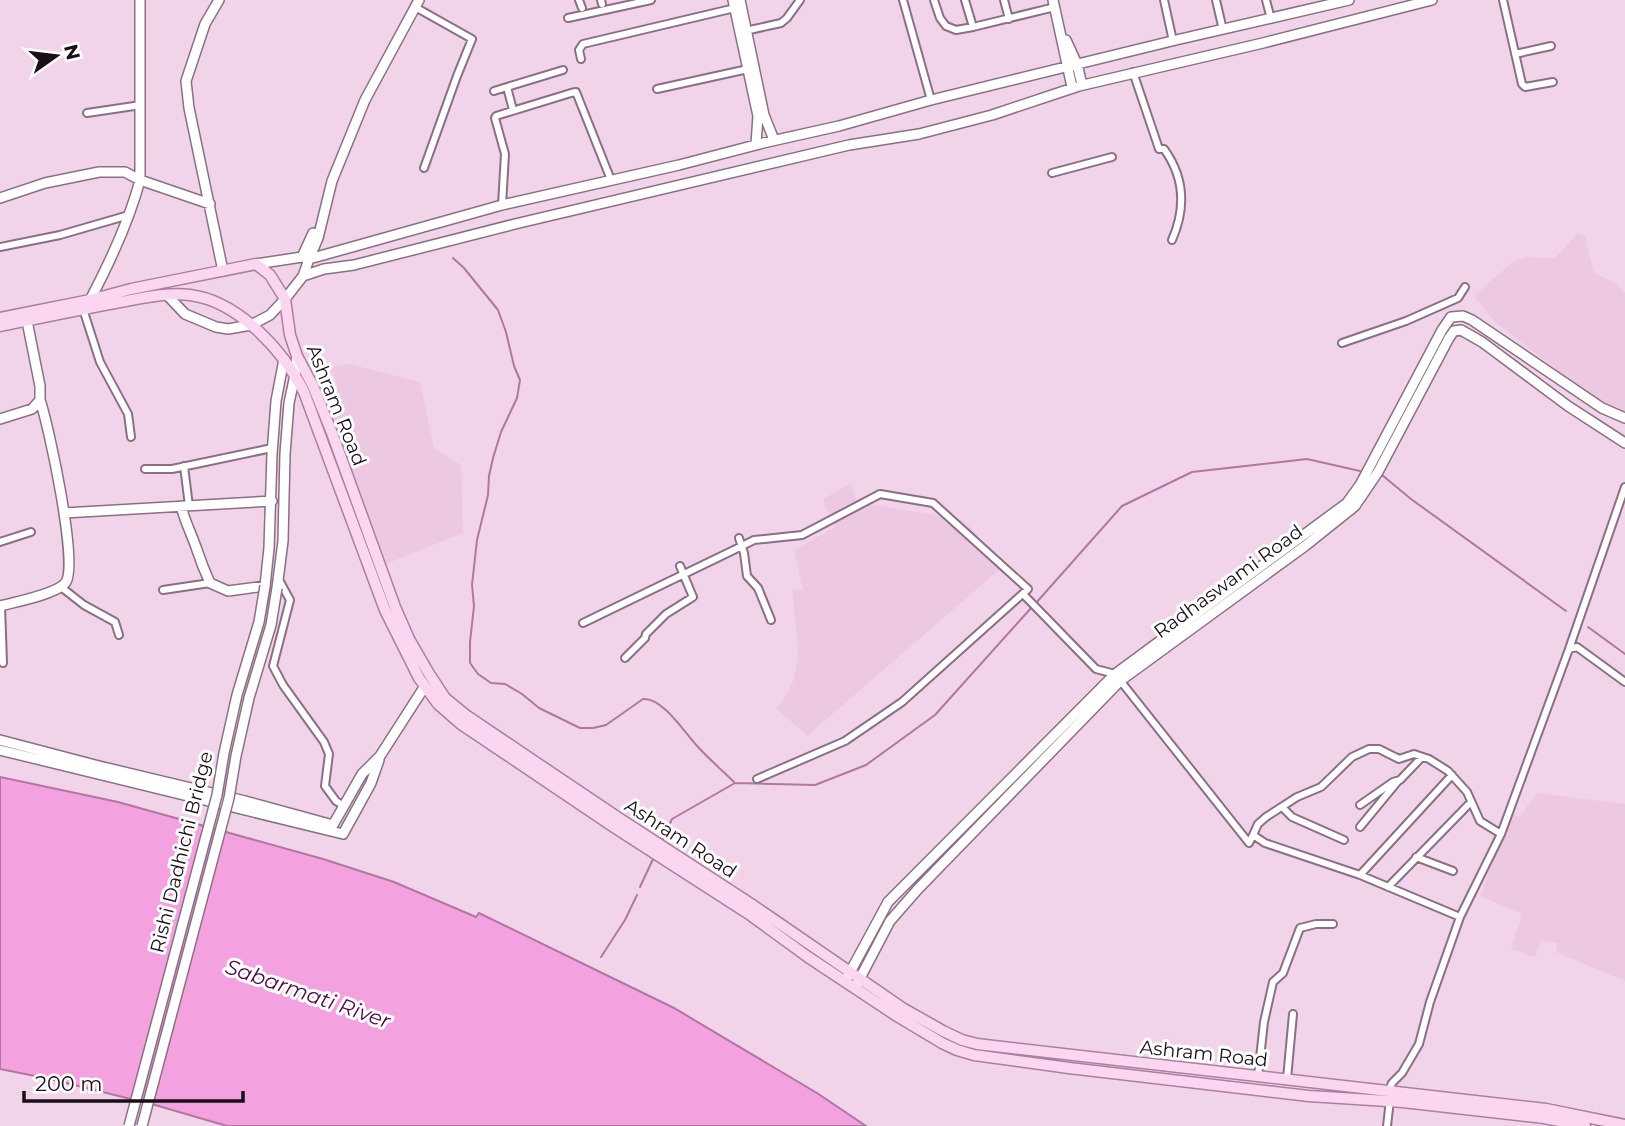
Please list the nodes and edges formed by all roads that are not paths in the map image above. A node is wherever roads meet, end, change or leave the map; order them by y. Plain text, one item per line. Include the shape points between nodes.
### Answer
1 (140, 0) edge
2 (219, 0) edge
3 (579, 0) edge
4 (651, 0) edge
5 (800, 0) edge
6 (903, 0) edge
7 (934, 0) edge
8 (965, 0) edge
9 (1004, 0) edge
10 (1164, 0) edge
11 (1216, 0) edge
12 (1266, 0) edge
13 (1349, 0) edge
14 (1432, 0) edge
15 (1503, 0) edge
16 (416, 2) edge
17 (736, 3) edge
18 (1054, 4) edge
19 (582, 8) dead end
20 (568, 18) dead end
21 (1009, 19) junction
22 (1271, 19) junction
23 (973, 27) junction
24 (1223, 30) junction
25 (743, 32) junction
26 (1173, 41) junction
27 (1551, 46) dead end
28 (1515, 54) junction
29 (581, 60) dead end
30 (1072, 66) junction
31 (748, 69) junction
32 (563, 70) dead end
33 (1133, 72) junction
34 (1553, 82) dead end
35 (1077, 86) junction
36 (507, 87) junction
37 (657, 89) dead end
38 (494, 91) dead end
39 (931, 100) junction
40 (141, 105) junction
41 (513, 110) junction
42 (87, 113) dead end
43 (774, 140) junction
44 (757, 144) junction
45 (1112, 158) dead end
46 (424, 168) dead end
47 (1052, 173) dead end
48 (140, 180) junction
49 (611, 180) junction
50 (0, 198) edge
51 (210, 204) junction
52 (502, 205) junction
53 (129, 215) junction
54 (1172, 240) dead end
55 (0, 247) edge
56 (305, 258) junction
57 (256, 264) junction
58 (223, 271) junction
59 (303, 276) junction
60 (1465, 286) dead end
61 (167, 295) junction
62 (285, 299) junction
63 (87, 305) junction
64 (1451, 317) junction
65 (0, 318) edge
66 (27, 321) junction
67 (251, 325) junction
68 (0, 326) edge
69 (1454, 331) junction
70 (1342, 343) dead end
71 (297, 356) junction
72 (284, 359) junction
73 (295, 375) junction
74 (40, 400) junction
75 (1625, 418) edge
76 (0, 419) edge
77 (131, 437) dead end
78 (1625, 443) edge
79 (272, 449) junction
80 (184, 466) junction
81 (145, 469) dead end
82 (1374, 470) junction
83 (1625, 487) edge
84 (272, 501) junction
85 (185, 506) junction
86 (64, 513) junction
87 (31, 532) dead end
88 (0, 542) edge
89 (741, 542) junction
90 (680, 565) dead end
91 (685, 575) junction
92 (210, 583) junction
93 (278, 583) junction
94 (265, 586) junction
95 (61, 587) junction
96 (163, 590) dead end
97 (1023, 593) junction
98 (1, 606) edge
99 (771, 620) dead end
100 (583, 623) dead end
101 (118, 635) dead end
102 (1569, 649) junction
103 (625, 658) dead end
104 (3, 663) dead end
105 (1118, 677) junction
106 (1625, 682) edge
107 (429, 683) junction
108 (0, 740) edge
109 (0, 750) edge
110 (380, 755) junction
111 (1422, 757) junction
112 (1452, 775) junction
113 (757, 779) dead end
114 (1400, 780) junction
115 (1471, 802) junction
116 (1360, 805) dead end
117 (344, 806) junction
118 (1282, 807) junction
119 (1360, 827) dead end
120 (1501, 834) junction
121 (1253, 835) junction
122 (1344, 840) dead end
123 (1416, 858) junction
124 (1452, 871) dead end
125 (1360, 875) junction
126 (1388, 887) junction
127 (1460, 917) junction
128 (1333, 925) dead end
129 (847, 977) junction
130 (857, 984) junction
131 (1293, 1014) dead end
132 (960, 1045) junction
133 (1258, 1076) junction
134 (1287, 1079) junction
135 (1390, 1095) junction
136 (1550, 1118) edge
137 (1625, 1125) edge
138 (129, 1126) edge
139 (142, 1126) edge
140 (1387, 1126) edge
141 (1585, 1126) edge

1 - 40 street
2 - 51 street via 205,24 186,81
3 - 19 street
4 - 20 street
5 - 25 street via 780,23
6 - 39 street
7 - 23 street via 946,26 956,30
8 - 23 street
9 - 21 street
10 - 26 street
11 - 24 street
12 - 22 street
13 - 22 street
14 - 33 street
15 - 28 street
16 - 46 street via 472,39
16 - 56 street via 359,97 326,179
17 - 25 street
17 - 29 street via 583,44
18 - 21 street
18 - 30 street
21 - 23 street
22 - 24 street
24 - 26 street
25 - 31 street
25 - 43 street
26 - 30 street
27 - 28 street
28 - 34 street via 1525,87
30 - 35 street
30 - 39 street
31 - 37 street
31 - 44 street via 758,116
32 - 36 street
33 - 35 street
33 - 54 street via 1159,149 1171,159 1183,199
35 - 59 street via 919,134 837,148
36 - 38 street
36 - 41 street
39 - 43 street
40 - 42 street
40 - 48 street
41 - 49 street via 576,92
41 - 52 street via 495,118 505,154
43 - 44 street
44 - 49 street
45 - 47 street
48 - 50 street via 125,172 99,172
48 - 51 street
48 - 53 street
49 - 52 street
51 - 58 street
52 - 56 street
53 - 55 street
53 - 63 street
56 - 57 street
56 - 59 street
57 - 58 main road, Ashram Road
57 - 62 main road, Ashram Road via 270,275
58 - 63 main road, Ashram Road via 131,289
59 - 62 street
60 - 70 street via 1458,298
61 - 63 main road, Ashram Road
61 - 67 main road, Ashram Road via 211,299
61 - 67 street via 186,314 216,327
62 - 67 street via 270,315
62 - 71 main road, Ashram Road
63 - 65 main road, Ashram Road
63 - 66 main road, Ashram Road
63 - 77 street via 100,362 128,414
64 - 69 street
64 - 75 street via 1472,320 1602,408
64 - 82 street, Radhaswami Road
66 - 68 main road, Ashram Road
66 - 74 street
67 - 72 main road, Ashram Road
69 - 78 street via 1482,342
69 - 82 street, Radhaswami Road
71 - 73 street, Rishi Dadhichi Bridge
71 - 107 main road, Ashram Road via 332,433 395,607
72 - 73 main road, Ashram Road
72 - 79 street, Rishi Dadhichi Bridge
73 - 93 street, Rishi Dadhichi Bridge via 288,416
73 - 107 main road, Ashram Road via 384,610 400,643
74 - 76 street via 32,409
74 - 86 street
79 - 80 street
79 - 84 street, Rishi Dadhichi Bridge
80 - 81 street
80 - 85 street
82 - 105 street, Radhaswami Road via 1355,506
83 - 102 street
84 - 85 street
84 - 94 street, Rishi Dadhichi Bridge
85 - 86 street
85 - 92 street via 187,526
86 - 95 street via 69,571
87 - 88 street
89 - 91 street
89 - 97 street via 802,534 880,494 933,503 1028,589
89 - 99 street via 747,576 758,588
90 - 91 street
91 - 100 street
91 - 103 street via 693,597 666,614
92 - 94 street via 228,591
92 - 96 street
93 - 117 street via 290,600 273,666 324,742 329,754 325,786
93 - 139 street, Rishi Dadhichi Bridge, bridge via 229,798
94 - 138 street, Rishi Dadhichi Bridge, bridge via 217,795
95 - 98 street
95 - 101 street via 115,622
97 - 105 street via 1096,669
97 - 113 street via 890,710 845,741
98 - 104 street
102 - 106 street via 1577,648
102 - 120 street
105 - 121 street via 1249,843
105 - 129 street, Radhaswami Road via 888,902
105 - 130 street, Radhaswami Road via 890,920
107 - 110 street
107 - 129 main road, Ashram Road via 467,716 754,906
108 - 117 street via 333,825
109 - 110 street via 343,834
110 - 117 street via 362,774
111 - 112 street
111 - 114 street
111 - 118 street via 1414,754 1399,759 1369,749 1352,757 1321,787
112 - 115 street
112 - 125 street
114 - 116 street
114 - 119 street
115 - 120 street via 1480,821
115 - 123 street
118 - 121 street via 1258,824
118 - 122 street via 1292,817
120 - 127 street
121 - 125 street
123 - 124 street
123 - 126 street
125 - 126 street
126 - 127 street
127 - 135 street via 1419,1044 1392,1083
128 - 133 street via 1300,928 1283,973 1273,982
129 - 130 main road, Ashram Road
130 - 132 main road, Ashram Road
131 - 134 street
132 - 133 main road, Ashram Road
132 - 135 main road, Ashram Road via 974,1055 1178,1081 1309,1096
133 - 134 main road, Ashram Road
134 - 135 main road, Ashram Road
135 - 136 main road, Ashram Road
135 - 140 street
136 - 137 main road, Ashram Road
136 - 141 main road, Ashram Road

